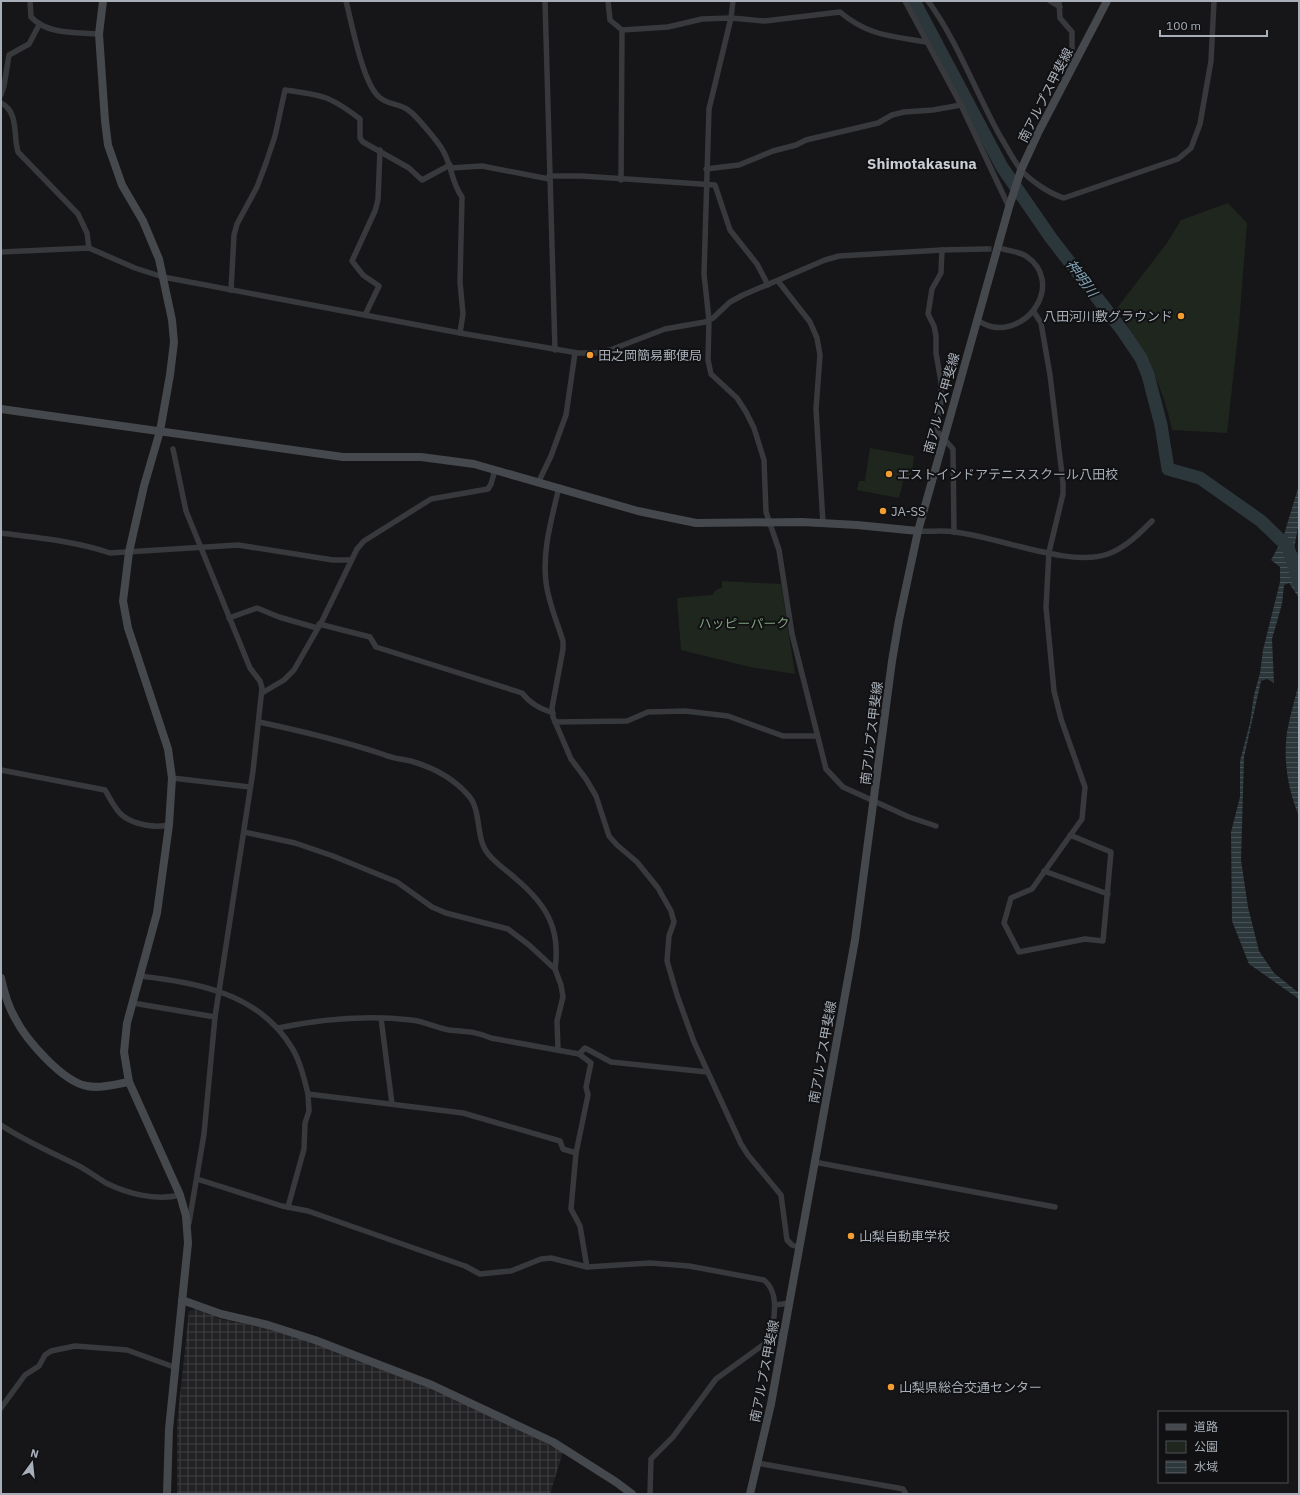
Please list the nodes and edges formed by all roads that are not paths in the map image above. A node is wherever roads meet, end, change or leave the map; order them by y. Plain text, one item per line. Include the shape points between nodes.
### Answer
1 (30, 1) edge
2 (103, 1) edge
3 (346, 1) edge
4 (545, 1) edge
5 (608, 1) edge
6 (733, 1) edge
7 (905, 1) edge
8 (928, 1) edge
9 (1050, 1) edge
10 (1107, 1) edge
11 (1214, 1) edge
12 (1060, 4) edge
13 (731, 18) junction
14 (39, 25) junction
15 (622, 30) junction
16 (99, 34) junction
17 (926, 42) junction
18 (1072, 69) junction
19 (1, 95) edge
20 (1, 103) edge
21 (961, 105) junction
22 (380, 150) junction
23 (450, 167) junction
24 (706, 169) junction
25 (1021, 172) junction
26 (549, 177) junction
27 (621, 180) junction
28 (706, 184) junction
29 (1008, 207) junction
30 (89, 248) junction
31 (986, 249) tunnel mouth
32 (942, 250) junction
33 (1003, 250) tunnel mouth
34 (1, 252) edge
35 (163, 277) junction
36 (778, 281) junction
37 (768, 285) junction
38 (231, 290) junction
39 (1034, 312) junction
40 (365, 315) junction
41 (708, 320) junction
42 (976, 320) junction
43 (460, 333) junction
44 (555, 350) junction
45 (574, 353) junction
46 (1, 409) edge
47 (160, 431) junction
48 (944, 439) junction
49 (173, 449) dead end
50 (495, 470) junction
51 (539, 481) junction
52 (559, 487) junction
53 (1152, 521) dead end
54 (770, 523) junction
55 (823, 523) junction
56 (918, 532) junction
57 (954, 532) junction
58 (1, 533) edge
59 (201, 548) junction
60 (129, 552) junction
61 (1049, 552) junction
62 (351, 560) junction
63 (229, 618) junction
64 (318, 626) junction
65 (262, 693) junction
66 (553, 713) junction
67 (259, 722) junction
68 (555, 722) junction
69 (817, 736) junction
70 (1, 770) edge
71 (172, 778) junction
72 (250, 787) junction
73 (874, 801) junction
74 (169, 825) junction
75 (936, 826) dead end
76 (244, 832) junction
77 (1070, 835) junction
78 (1044, 871) junction
79 (1108, 894) junction
80 (555, 969) junction
81 (140, 976) junction
82 (1, 978) edge
83 (218, 991) junction
84 (132, 1003) junction
85 (215, 1016) junction
86 (381, 1018) junction
87 (278, 1028) junction
88 (558, 1050) junction
89 (578, 1054) junction
90 (707, 1072) junction
91 (130, 1082) junction
92 (308, 1094) junction
93 (392, 1104) junction
94 (3, 1128) edge
95 (576, 1153) junction
96 (814, 1162) junction
97 (197, 1179) junction
98 (180, 1196) junction
99 (288, 1207) junction
100 (1055, 1207) dead end
101 (188, 1227) junction
102 (798, 1247) junction
103 (587, 1267) junction
104 (182, 1300) junction
105 (790, 1303) junction
106 (775, 1305) junction
107 (785, 1329) junction
108 (771, 1338) junction
109 (174, 1367) junction
110 (1, 1408) edge
111 (757, 1463) junction
112 (167, 1494) edge
113 (632, 1494) edge
114 (650, 1494) edge
115 (750, 1494) edge
116 (906, 1494) edge

1 - 14 street via 31,17
2 - 16 street
3 - 23 street via 362,62 374,91 385,101 409,110 442,149
4 - 26 street
5 - 15 street via 610,20
6 - 13 street
7 - 17 street
8 - 25 street via 942,20 988,113
9 - 12 street
10 - 18 street, 南アルプス甲斐線
11 - 25 street via 1211,61 1201,116 1194,142 1185,154 1178,159 1064,198
12 - 18 street via 1060,18 1072,32
13 - 15 street via 702,19 668,27
13 - 17 street via 765,21 840,12 863,29
13 - 24 street via 709,109
14 - 16 street via 51,30
14 - 19 street via 29,44 9,55
15 - 27 street
16 - 35 street via 108,145 122,185 153,242
17 - 21 street
18 - 25 street, 南アルプス甲斐線 via 1038,133
20 - 30 street via 13,116 18,152 78,214 87,233
21 - 24 street via 892,115 878,123 806,140 739,165
21 - 29 street
22 - 23 street via 409,168 422,180
22 - 38 street via 363,142 360,138 360,119 339,102 317,94 286,90 266,164 257,188 237,224
22 - 40 street via 378,200 352,261 363,275 379,286
23 - 26 street via 482,166
23 - 43 street via 456,190 462,197 460,282 464,314
24 - 28 street
25 - 29 street, 南アルプス甲斐線
26 - 27 street via 582,176
26 - 44 street
27 - 28 street
28 - 37 street via 715,185 730,230 757,264
28 - 41 street via 704,274
29 - 42 street, 南アルプス甲斐線
30 - 34 street
30 - 35 street
31 - 32 street
32 - 36 street via 839,256
32 - 48 street via 941,273 932,289 928,314 935,331 936,353 942,382 937,426
33 - 39 street via 1026,256 1041,274 1042,292
35 - 38 street
35 - 47 street via 174,342
36 - 37 street
36 - 55 street via 810,322 817,338 820,355 816,409
37 - 41 street via 730,302
38 - 40 street
39 - 42 street via 1022,321 1008,326 993,327
39 - 61 street via 1041,323 1050,375 1063,483 1063,494
40 - 43 street
41 - 45 street via 665,329 610,350
41 - 54 street via 708,360 711,374 736,398 754,428 764,460 766,512
42 - 48 street, 南アルプス甲斐線
43 - 44 street
44 - 45 street
45 - 51 street via 566,415
46 - 47 street
47 - 50 street via 343,457 421,457 474,464
47 - 60 street
48 - 56 street, 南アルプス甲斐線
48 - 57 street via 953,449
49 - 59 street via 186,511
50 - 51 street
50 - 62 street via 488,489 431,499 364,541
51 - 52 street
52 - 54 street via 638,511 696,523
52 - 66 street via 547,538 546,555 546,582 563,641
53 - 61 street via 1136,537 1107,554 1075,557
54 - 55 street
54 - 69 street via 779,550 792,634
55 - 56 street
56 - 57 street
56 - 73 street, 南アルプス甲斐線 via 899,620
57 - 61 street
58 - 60 street via 66,542 110,553
59 - 60 street
59 - 62 street via 238,545 333,560
59 - 63 street
60 - 71 street via 123,601 125,614 168,748
61 - 77 street via 1046,606 1054,691 1085,787 1082,819
62 - 64 street
63 - 64 street via 257,608 279,617
63 - 65 street via 250,668 260,681
64 - 65 street via 294,670 284,680
64 - 66 street via 370,637 376,647 522,693 538,708
65 - 67 street
66 - 68 street
67 - 72 street
67 - 80 street via 301,730 434,769 468,795 475,805 482,841 489,856 538,900 550,918 557,943
68 - 69 street via 627,721 648,712 685,711 728,716 784,736
68 - 90 street via 571,759 596,796 609,836 617,846 638,862 658,888 671,911 674,922 669,936 669,967 681,1007
69 - 73 street via 826,770 832,778 842,787
70 - 74 street via 105,790 123,816 148,825
71 - 72 street
71 - 74 street
72 - 76 street
73 - 75 street
73 - 96 street, 南アルプス甲斐線 via 855,940
74 - 81 street via 157,913
76 - 80 street via 295,843 333,856 397,882 432,907 446,913 508,929 530,945
76 - 83 street
77 - 78 street
77 - 79 street via 1111,852
78 - 79 street
78 - 79 street via 1032,889 1011,898 1004,919 1019,952 1085,939 1103,941
80 - 88 street via 563,997 557,1021
81 - 83 street via 197,984
81 - 84 street
82 - 91 street via 4,993 16,1020 35,1046 62,1073 74,1082 86,1086 98,1087
83 - 85 street
83 - 87 street via 250,1006
84 - 85 street
84 - 91 street via 124,1052
85 - 97 street via 204,1134
86 - 87 street via 330,1019
86 - 88 street via 412,1020 448,1030 478,1032 491,1038
86 - 93 street
87 - 92 street via 292,1048
88 - 89 street
89 - 90 street via 585,1048 611,1062
89 - 95 street via 591,1063 586,1087 588,1095
90 - 102 street via 741,1144 781,1195 786,1240
91 - 98 street
92 - 93 street
92 - 99 street via 309,1111 305,1123 304,1149
93 - 95 street via 463,1113 560,1141 563,1149
94 - 98 street via 80,1166 107,1183 144,1196 167,1199
95 - 103 street via 572,1209 580,1226
96 - 100 street
96 - 102 street, 南アルプス甲斐線
97 - 99 street
97 - 101 street
98 - 101 street
99 - 103 street via 308,1211 459,1264 480,1274 506,1272 541,1259 551,1258
101 - 104 street
102 - 105 street, 南アルプス甲斐線
103 - 106 street via 650,1263 688,1266 764,1280 768,1284
104 - 109 street
104 - 113 street via 315,1340 432,1386 553,1442
105 - 106 street
105 - 107 street, 南アルプス甲斐線
106 - 108 street
107 - 108 street
107 - 111 street, 南アルプス甲斐線
108 - 114 street via 713,1382 673,1437 651,1459
109 - 110 street via 127,1350 75,1346 51,1351 45,1354 40,1366 25,1375
109 - 112 street
111 - 115 street, 南アルプス甲斐線
111 - 116 street via 898,1488

